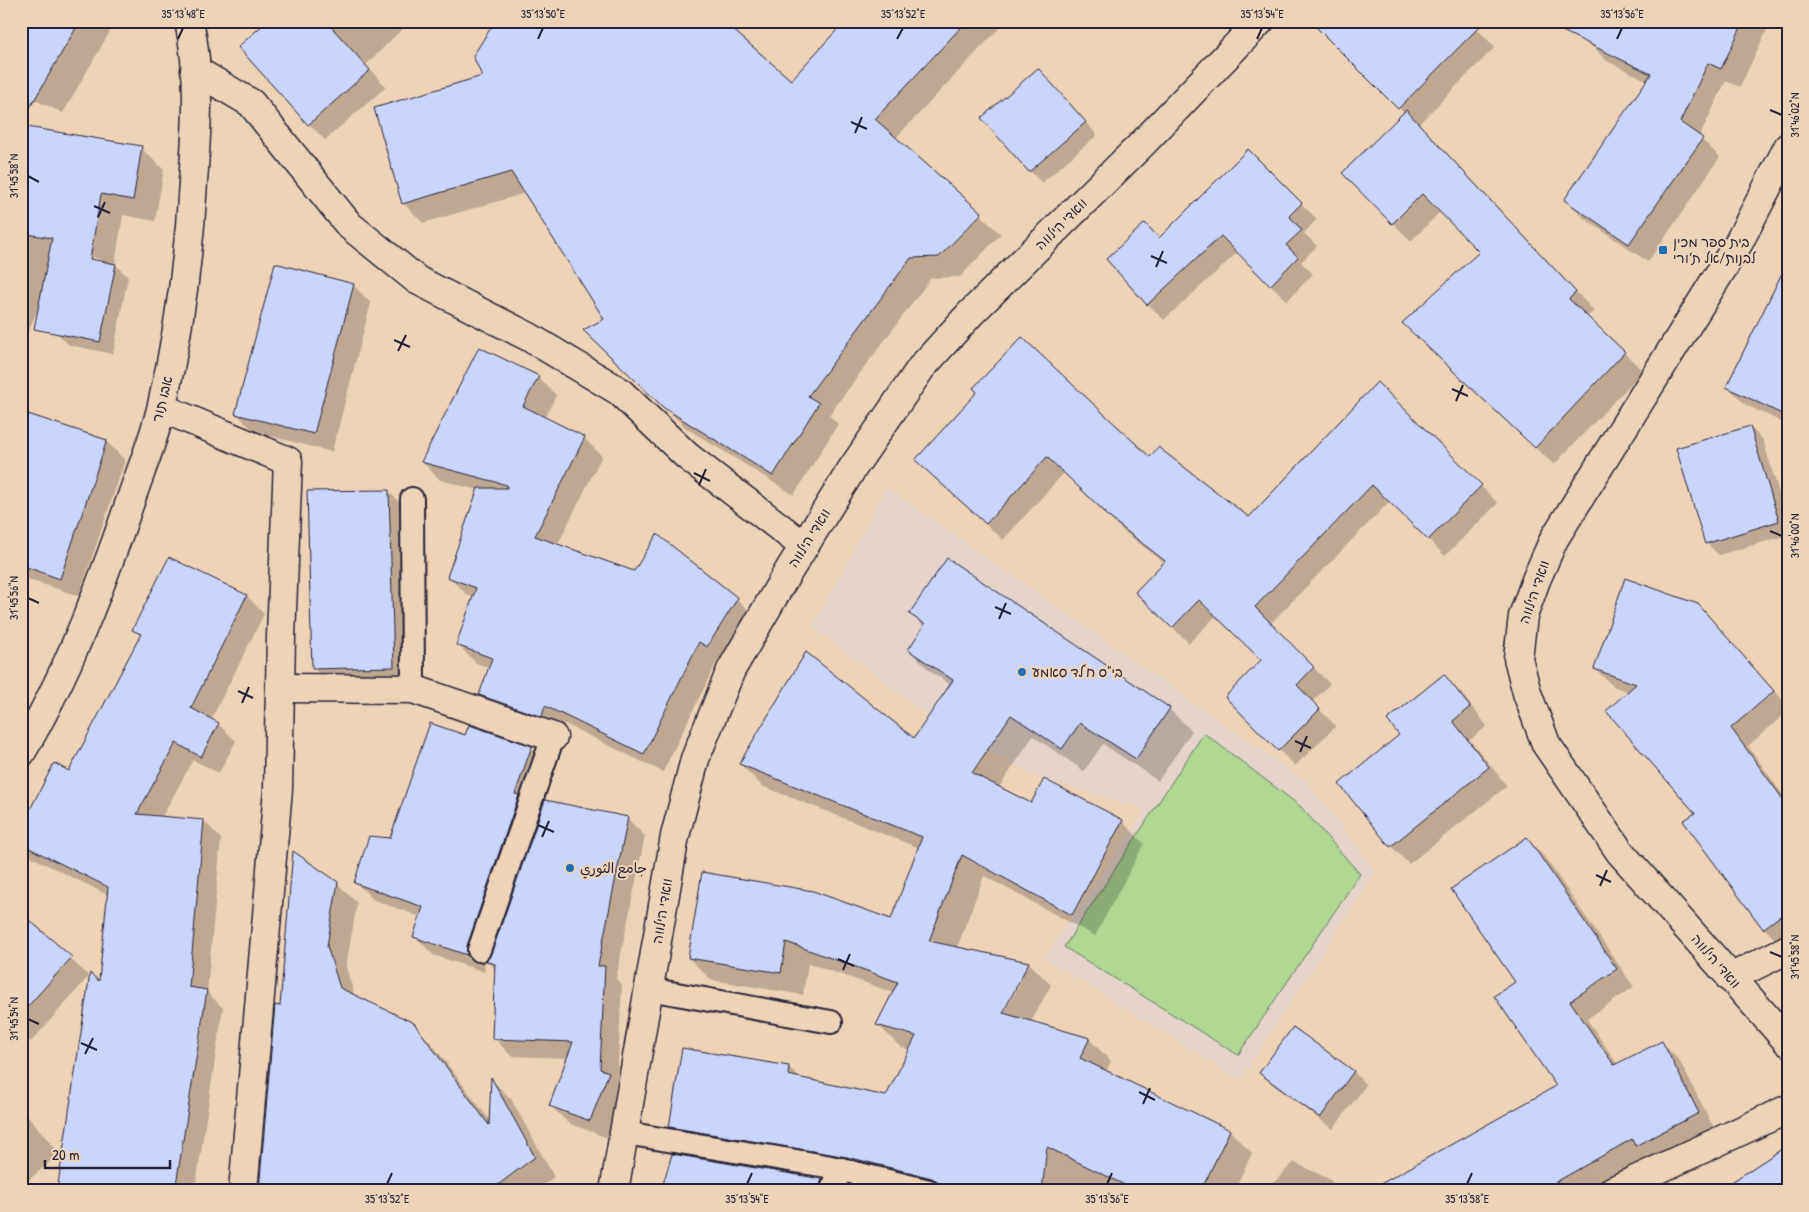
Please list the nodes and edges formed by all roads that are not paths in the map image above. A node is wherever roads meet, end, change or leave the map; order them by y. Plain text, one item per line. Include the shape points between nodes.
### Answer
1 (189, 21) edge
2 (1260, 21) edge
3 (196, 70) junction
4 (1788, 147) edge
5 (162, 408) junction
6 (412, 499) dead end
7 (804, 546) junction
8 (280, 688) junction
9 (413, 689) junction
10 (553, 738) joint
11 (21, 753) edge
12 (1788, 949) edge
13 (479, 950) dead end
14 (1730, 978) junction
15 (649, 989) junction
16 (832, 1022) dead end
17 (1788, 1042) edge
18 (1788, 1109) edge
19 (625, 1133) junction
20 (842, 1170) junction
21 (242, 1191) edge
22 (614, 1191) edge
23 (831, 1191) edge
24 (929, 1191) edge
25 (1612, 1191) edge

1 - 3 street, אבו תור
2 - 7 street, וואדי הילווה via 1143,143 970,314 921,368
3 - 5 street, אבו תור via 197,122 190,235
3 - 7 street via 251,103 348,226 417,280 529,338 619,392 687,456
4 - 14 street, וואדי הילווה via 1739,242 1554,539 1524,616 1518,658 1546,744 1620,852
5 - 8 street via 288,461
5 - 11 street, אבו תור via 103,582
6 - 9 lane
7 - 15 street, וואדי הילווה via 732,670 695,759 674,836
8 - 9 street
8 - 21 street via 278,788
9 - 10 street
10 - 13 lane
12 - 14 street
14 - 17 street, וואדי הילווה
15 - 16 lane
15 - 19 street, וואדי הילווה
18 - 25 street
19 - 20 lane
19 - 22 street, וואדי הילווה
20 - 23 lane
20 - 24 lane

